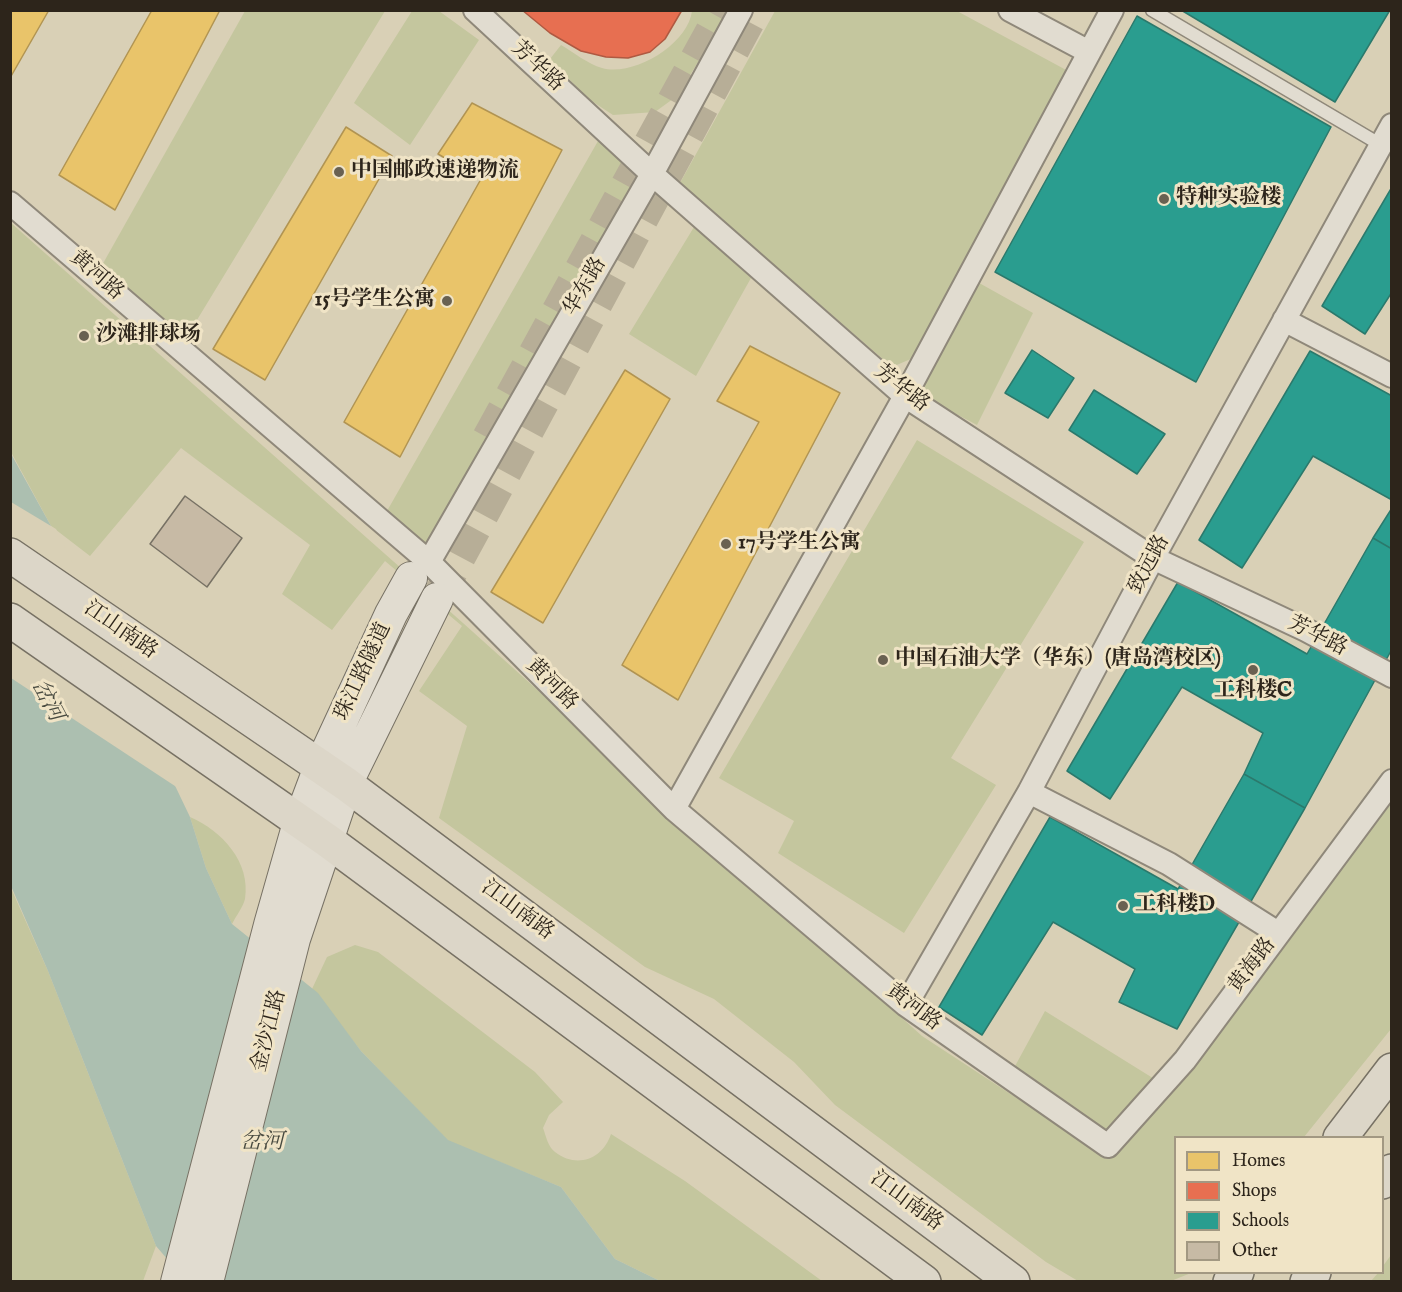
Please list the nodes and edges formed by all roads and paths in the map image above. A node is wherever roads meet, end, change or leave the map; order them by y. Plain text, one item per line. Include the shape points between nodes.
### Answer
1 (475, 10) edge
2 (741, 10) edge
3 (1010, 10) edge
4 (1112, 10) edge
5 (1152, 10) edge
6 (1089, 52) junction
7 (1392, 125) edge
8 (1381, 145) junction
9 (652, 174) junction
10 (10, 203) edge
11 (1284, 320) junction
12 (1392, 376) edge
13 (905, 396) junction
14 (10, 555) edge
15 (1153, 558) junction
16 (420, 570) junction
17 (437, 599) tunnel mouth
18 (10, 620) edge
19 (1392, 676) edge
20 (333, 776) junction
21 (1392, 781) edge
22 (1029, 792) junction
23 (674, 809) junction
24 (299, 823) junction
25 (328, 841) junction
26 (282, 932) junction
27 (1278, 933) junction
28 (906, 1005) junction
29 (1392, 1070) edge
30 (1341, 1136) edge
31 (1108, 1146) joint
32 (189, 1275) edge
33 (924, 1281) edge
34 (1013, 1281) edge

1 - 9 street, 芳华路
2 - 9 street, 华东路
3 - 6 street
4 - 6 street
5 - 8 lane
6 - 13 street
7 - 8 street, 致远路
8 - 11 street, 致远路
9 - 13 street, 芳华路
9 - 16 street, 华东路
10 - 16 street, 黄河路
11 - 12 street
11 - 15 street, 致远路
13 - 15 street, 芳华路
13 - 23 street
14 - 20 main road, 江山南路
15 - 19 street, 芳华路 via 1306,630
15 - 22 street, 致远路
16 - 20 main road, 珠江路隧道 via 391,614
16 - 23 street, 黄河路
17 - 20 main road, 珠江路隧道
18 - 24 main road
20 - 24 main road, 金沙江路
20 - 25 main road, 金沙江路
20 - 34 main road, 江山南路
21 - 27 street, 黄海路
22 - 27 street via 1169,864
22 - 28 street, 致远路
23 - 28 street, 黄河路
24 - 25 main road
24 - 26 main road, 金沙江路
25 - 26 main road, 金沙江路
25 - 33 main road
26 - 32 main road, 金沙江路
27 - 31 street, 黄海路 via 1185,1060
28 - 31 street, 黄河路
29 - 30 main road

